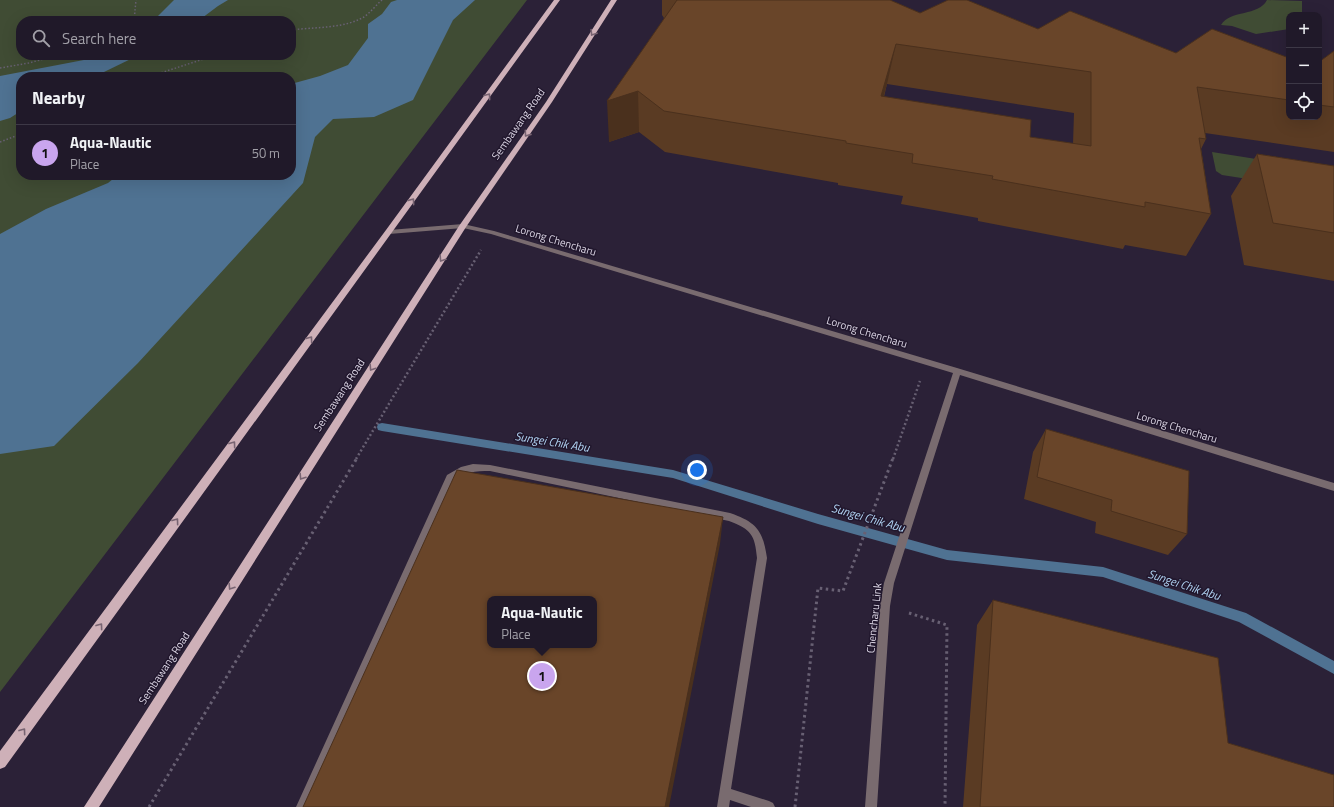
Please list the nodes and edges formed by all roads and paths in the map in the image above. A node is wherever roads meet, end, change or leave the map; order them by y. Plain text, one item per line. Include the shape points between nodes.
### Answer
1 (136, 0) edge
2 (382, 0) edge
3 (557, 0) edge
4 (614, 0) edge
5 (134, 16) edge
6 (296, 29) edge
7 (40, 60) edge
8 (201, 60) edge
9 (0, 68) edge
10 (164, 72) edge
11 (16, 136) edge
12 (0, 142) edge
13 (463, 226) junction
14 (389, 232) junction
15 (492, 232) junction
16 (927, 362) junction
17 (957, 370) junction
18 (1334, 487) edge
19 (885, 606) junction
20 (0, 762) edge
21 (725, 793) junction
22 (91, 807) edge
23 (149, 807) edge
24 (302, 807) edge
25 (723, 807) edge
26 (769, 807) edge
27 (795, 807) edge
28 (871, 807) edge
29 (945, 807) edge

1 - 5 path
2 - 6 path via 362,18 340,24
14 -> 3 main road
4 -> 13 main road, Sembawang Road via 549,102
7 - 9 path
8 - 10 path
11 - 12 path
13 - 14 street, Lorong Chencharu
13 - 15 street, Lorong Chencharu
13 -> 22 main road, Sembawang Road
20 -> 14 main road
15 - 16 street, Lorong Chencharu
15 - 23 path
16 - 17 street, Lorong Chencharu
16 - 27 path via 843,591 818,588
17 - 18 street, Lorong Chencharu
17 - 19 street, Chencharu Link via 889,583
19 - 28 street, Chencharu Link
19 - 29 path via 947,625
21 - 24 street via 762,558 756,530 730,517 490,468 471,467 459,471 450,478
21 - 25 street
21 - 26 street

